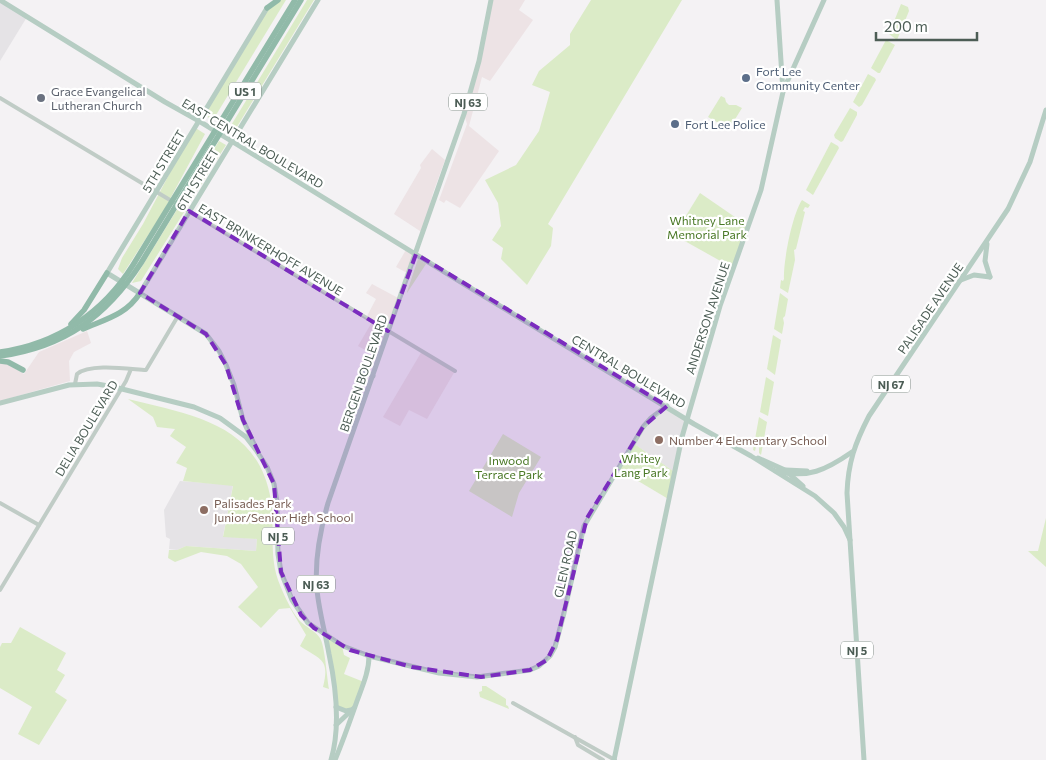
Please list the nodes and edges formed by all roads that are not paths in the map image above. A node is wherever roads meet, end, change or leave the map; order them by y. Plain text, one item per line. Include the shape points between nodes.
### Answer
1 (0, 0) edge
2 (278, 0) edge
3 (295, 0) edge
4 (301, 0) edge
5 (318, 0) edge
6 (491, 0) edge
7 (777, 0) edge
8 (824, 0) edge
9 (267, 8) joint
10 (272, 43) junction
11 (783, 92) junction
12 (0, 98) edge
13 (1046, 110) edge
14 (199, 121) junction
15 (232, 141) junction
16 (156, 192) junction
17 (189, 211) junction
18 (987, 242) junction
19 (416, 254) junction
20 (107, 273) junction
21 (960, 280) junction
22 (121, 286) junction
23 (140, 293) junction
24 (497, 302) joint
25 (178, 316) junction
26 (388, 331) junction
27 (61, 333) junction
28 (72, 333) junction
29 (0, 350) edge
30 (0, 359) edge
31 (130, 369) junction
32 (23, 370) dead end
33 (364, 371) dead end
34 (455, 371) dead end
35 (373, 376) junction
36 (75, 384) junction
37 (0, 403) edge
38 (667, 406) junction
39 (687, 418) junction
40 (254, 447) junction
41 (852, 452) junction
42 (751, 456) junction
43 (774, 470) junction
44 (785, 470) junction
45 (818, 470) junction
46 (791, 474) junction
47 (804, 489) junction
48 (0, 503) edge
49 (40, 524) junction
50 (850, 540) junction
51 (0, 590) edge
52 (369, 656) junction
53 (513, 703) dead end
54 (336, 707) junction
55 (353, 709) junction
56 (336, 725) junction
57 (348, 730) junction
58 (575, 737) junction
59 (333, 760) edge
60 (603, 760) edge
61 (614, 760) edge
62 (864, 760) edge

1 - 14 main road, EAST CENTRAL BOULEVARD
2 - 9 highway
3 - 10 highway, US 1
4 - 10 highway, US 1
5 - 15 main road, 6TH STREET
6 - 19 main road, BERGEN BOULEVARD / NJ 63 via 468,102
7 - 11 main road, ANDERSON AVENUE
8 - 11 main road
9 - 14 main road, 5TH STREET
10 - 22 highway, US 1
11 - 39 main road, ANDERSON AVENUE via 761,190 720,306
12 - 16 street, EAST BRINKERHOFF AVENUE
13 - 18 main road, PALISADE AVENUE / NJ 67 via 1023,179
14 - 15 main road, EAST CENTRAL BOULEVARD
14 - 16 main road, 5TH STREET
15 - 17 main road, 6TH STREET
15 - 19 main road, EAST CENTRAL BOULEVARD
16 - 17 street, EAST BRINKERHOFF AVENUE
16 - 20 main road, 5TH STREET
17 - 23 main road, 6TH STREET
17 - 26 street, EAST BRINKERHOFF AVENUE
18 - 21 main road, PALISADE AVENUE / NJ 67
18 - 21 main road via 985,261 990,277 974,275
19 - 24 main road, EAST CENTRAL BOULEVARD
19 - 26 main road, BERGEN BOULEVARD / NJ 63
20 - 23 main road
20 - 27 highway via 82,312
21 - 41 main road, PALISADE AVENUE / NJ 67 via 869,416
22 - 27 highway, US 1 via 93,312
22 - 28 highway, US 1 via 98,314
23 - 25 main road
23 - 28 highway via 124,311
24 - 38 main road, CENTRAL BOULEVARD
25 - 31 street via 146,370
25 - 40 main road via 206,334 219,351 231,376
26 - 34 street, EAST BRINKERHOFF AVENUE
26 - 35 main road, BERGEN BOULEVARD / NJ 63
27 - 29 highway, US 1 via 28,346
28 - 30 highway, US 1 via 37,350
30 - 32 highway
31 - 36 street via 82,370 76,376
31 - 49 street, DELIA BOULEVARD via 126,381
33 - 35 main road
35 - 54 main road, BERGEN BOULEVARD / NJ 63 via 328,503 320,538 316,580
36 - 37 main road, NJ 5
36 - 40 main road, NJ 5 via 128,390 214,414 234,426
38 - 39 main road, CENTRAL BOULEVARD / NJ 5
38 - 52 main road, GLEN ROAD / NJ 5 via 643,427 584,526 557,640 553,652 539,666 481,677 463,676
39 - 42 main road, CENTRAL BOULEVARD / NJ 5
39 - 61 main road, ANDERSON AVENUE
40 - 52 main road, NJ 5 via 267,467 276,492 278,554 284,582 296,607 308,623 343,646
41 - 45 main road, CENTRAL BOULEVARD
41 - 50 main road, PALISADE AVENUE / NJ 67 via 847,493
42 - 43 main road, CENTRAL BOULEVARD / NJ 5
42 - 44 main road, CENTRAL BOULEVARD / NJ 5
43 - 46 main road, CENTRAL BOULEVARD
43 - 47 main road, CENTRAL BOULEVARD / NJ 5
44 - 45 main road, CENTRAL BOULEVARD
44 - 46 main road, CENTRAL BOULEVARD / NJ 5
45 - 46 main road, CENTRAL BOULEVARD
46 - 47 main road, CENTRAL BOULEVARD / NJ 5
47 - 50 main road, CENTRAL BOULEVARD / NJ 5 via 834,513
48 - 49 street
49 - 51 street, DELIA BOULEVARD
50 - 62 main road, PALISADE AVENUE / NJ 5
52 - 55 main road via 369,667
53 - 58 street
54 - 55 main road via 346,711
54 - 56 main road, BERGEN BOULEVARD / NJ 63
55 - 56 main road
55 - 57 main road
56 - 57 main road
56 - 59 main road, BERGEN BOULEVARD / NJ 63
57 - 59 main road
58 - 60 street via 578,745
58 - 61 street

